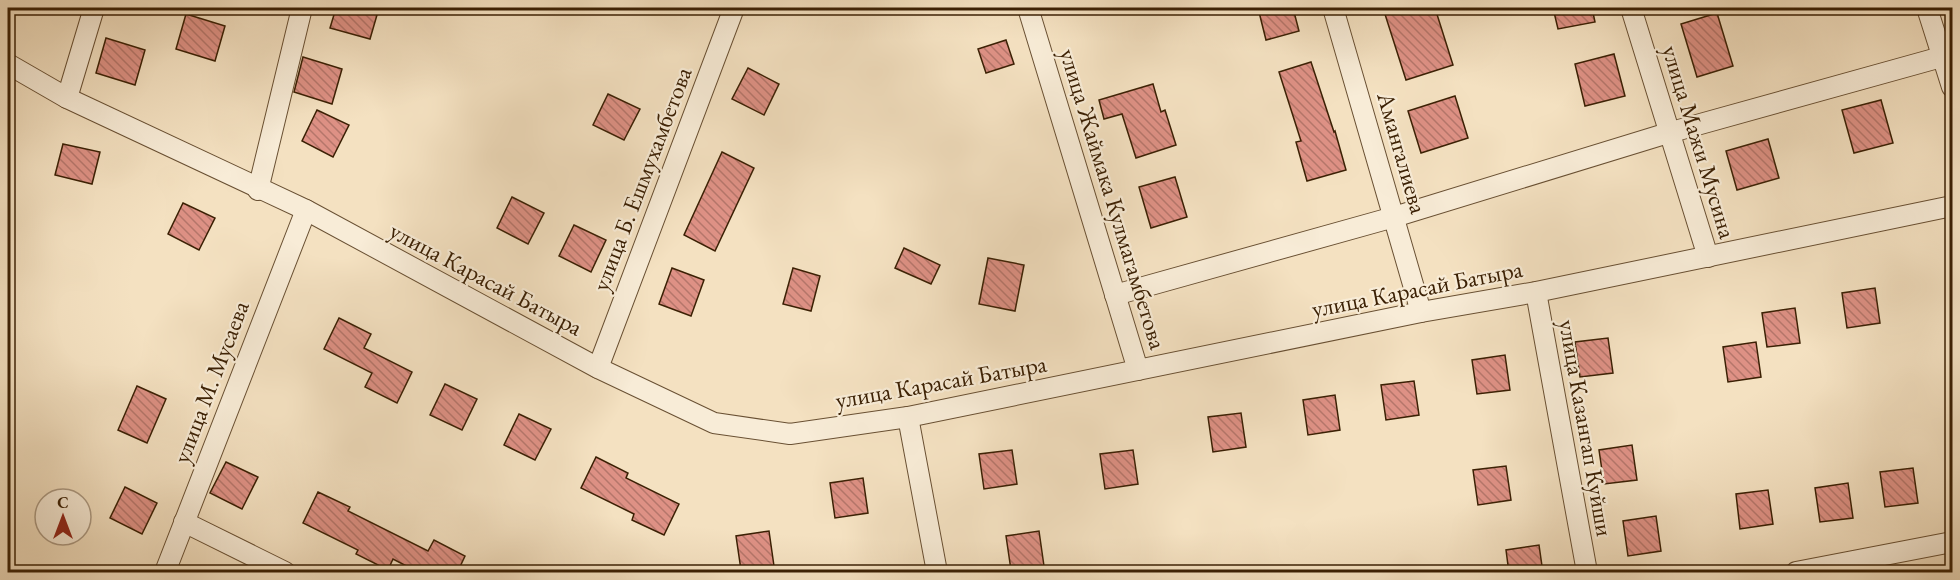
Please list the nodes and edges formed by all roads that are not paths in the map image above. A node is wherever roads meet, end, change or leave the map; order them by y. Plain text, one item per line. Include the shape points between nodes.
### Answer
1 (94, 8) edge
2 (302, 8) edge
3 (734, 8) edge
4 (1028, 8) edge
5 (1333, 8) edge
6 (1630, 8) edge
7 (1928, 8) edge
8 (1948, 56) edge
9 (8, 64) edge
10 (1953, 87) edge
11 (67, 98) junction
12 (1668, 133) junction
13 (258, 190) junction
14 (1953, 206) edge
15 (306, 210) junction
16 (1394, 217) junction
17 (1708, 257) junction
18 (1536, 292) junction
19 (1115, 295) junction
20 (1421, 312) junction
21 (598, 368) junction
22 (1138, 370) junction
23 (908, 417) junction
24 (184, 522) junction
25 (1953, 542) edge
26 (165, 573) edge
27 (285, 573) edge
28 (937, 573) edge
29 (1587, 573) edge
30 (1796, 573) edge

1 - 11 street
2 - 13 street
3 - 21 street, улица Б. Ешмухамбетова
4 - 19 street, улица Жаймака Кулмагамбетова
5 - 16 street, Амангалиева
6 - 12 street, улица Мажи Мусина
7 - 8 street
8 - 10 street
8 - 12 street
9 - 11 street, улица Карасай Батыра
11 - 13 street, улица Карасай Батыра
12 - 16 street
12 - 17 street, улица Мажи Мусина
13 - 15 street, улица Карасай Батыра
14 - 17 street, улица Карасай Батыра
15 - 21 street, улица Карасай Батыра
15 - 24 street, улица М. Мусаева
16 - 19 street
16 - 20 street, Амангалиева
17 - 18 street, улица Карасай Батыра
18 - 20 street, улица Карасай Батыра
18 - 29 street, улица Казангап Куйши
19 - 22 street, улица Жаймака Кулмагамбетова
20 - 22 street, улица Карасай Батыра
21 - 23 street, улица Карасай Батыра via 714,423 790,434
22 - 23 street, улица Карасай Батыра
23 - 28 street
24 - 26 street, улица М. Мусаева
24 - 27 street
25 - 30 street

